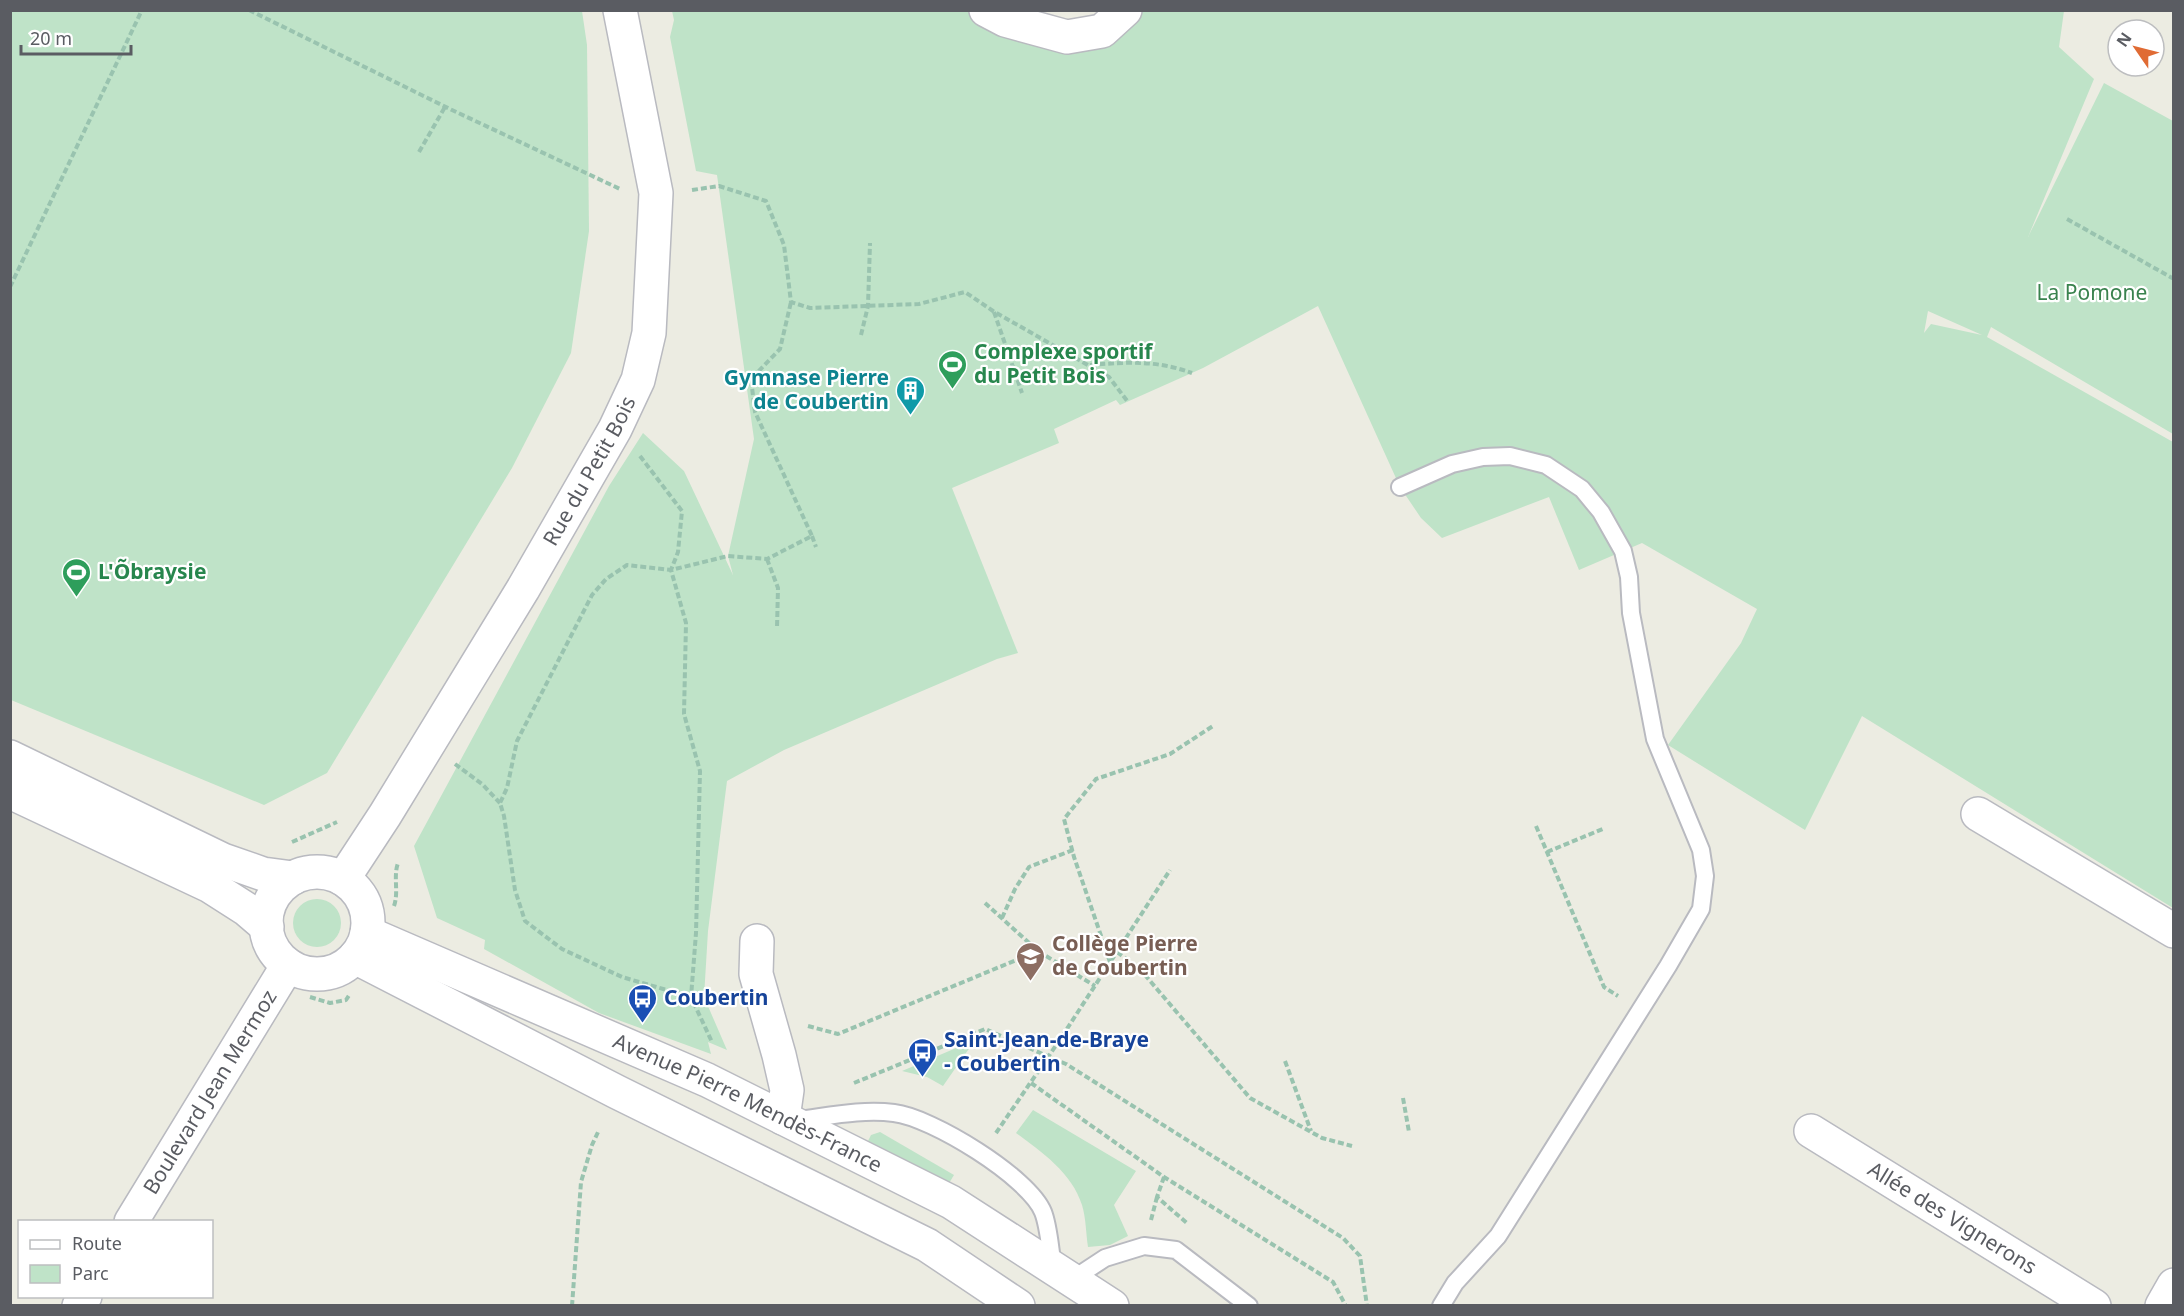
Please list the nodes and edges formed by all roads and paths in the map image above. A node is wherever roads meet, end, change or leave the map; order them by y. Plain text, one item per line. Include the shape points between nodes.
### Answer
1 (249, 10) edge
2 (620, 10) edge
3 (986, 10) edge
4 (1125, 10) edge
5 (143, 11) edge
6 (445, 107) junction
7 (419, 152) dead end
8 (621, 190) dead end
9 (687, 190) dead end
10 (2067, 219) dead end
11 (870, 243) dead end
12 (2174, 279) edge
13 (10, 287) edge
14 (791, 302) junction
15 (868, 306) junction
16 (993, 311) junction
17 (861, 335) dead end
18 (1089, 365) junction
19 (1192, 373) dead end
20 (1022, 393) dead end
21 (1128, 402) dead end
22 (615, 429) junction
23 (1400, 487) dead end
24 (812, 536) junction
25 (816, 547) dead end
26 (767, 559) junction
27 (671, 570) junction
28 (777, 628) dead end
29 (1213, 726) dead end
30 (10, 757) edge
31 (454, 763) dead end
32 (10, 792) edge
33 (500, 803) junction
34 (1978, 814) dead end
35 (1536, 826) dead end
36 (1605, 828) dead end
37 (1072, 850) junction
38 (1547, 852) junction
39 (1170, 870) dead end
40 (293, 878) junction
41 (342, 879) junction
42 (984, 903) dead end
43 (1002, 918) junction
44 (267, 927) junction
45 (2174, 931) edge
46 (757, 941) dead end
47 (361, 945) junction
48 (1038, 951) junction
49 (1117, 952) junction
50 (1110, 962) junction
51 (288, 965) junction
52 (1095, 986) junction
53 (351, 992) dead end
54 (305, 996) dead end
55 (692, 997) junction
56 (1640, 1010) junction
57 (768, 1015) junction
58 (715, 1049) dead end
59 (1048, 1056) junction
60 (1285, 1061) dead end
61 (1031, 1083) junction
62 (848, 1086) dead end
63 (1403, 1098) dead end
64 (786, 1120) junction
65 (599, 1130) dead end
66 (1311, 1131) junction
67 (1811, 1131) dead end
68 (1409, 1132) dead end
69 (991, 1140) dead end
70 (1352, 1146) dead end
71 (1164, 1177) junction
72 (1157, 1197) junction
73 (132, 1220) edge
74 (1188, 1225) dead end
75 (1149, 1226) dead end
76 (1063, 1273) junction
77 (2174, 1285) edge
78 (572, 1305) edge
79 (1018, 1305) edge
80 (1112, 1305) edge
81 (1249, 1305) edge
82 (1346, 1305) edge
83 (1367, 1305) edge
84 (1442, 1305) edge
85 (2094, 1305) edge
86 (2162, 1305) edge

1 - 6 path
2 - 22 street, Rue du Petit Bois via 656,193 649,333 638,380
3 - 4 street via 1005,20 1067,37 1102,31
5 - 13 path
6 - 7 path
6 - 8 path
9 - 14 path via 719,186 766,201 784,245
10 - 12 path
11 - 15 path
14 - 15 path via 810,308
14 - 24 path via 780,349 751,379 755,412
15 - 16 path via 919,304 965,292
15 - 17 path
16 - 18 path
16 - 20 path
18 - 19 path via 1143,362 1171,365
18 - 21 path via 1109,377
22 - 27 path via 682,511 678,552
22 - 41 street, Rue du Petit Bois via 523,589
23 - 56 lane via 1452,464 1483,457 1510,456 1546,465 1582,489 1601,512 1623,551 1655,739 1701,849 1705,876 1701,909
24 - 25 path
24 - 26 path
26 - 27 path via 728,556
26 - 28 path via 778,588
27 - 33 path via 627,565 606,579 592,595 518,741
27 - 55 path via 686,623 684,714 700,771
29 - 37 path via 1170,754 1096,779 1064,819
30 - 40 street via 223,860 263,874
31 - 33 path
32 - 44 street via 210,886
33 - 55 path via 515,890 525,921 562,949 622,977
34 - 45 street
35 - 38 path
36 - 38 path
37 - 43 path via 1029,867
37 - 50 path
38 - 56 path via 1604,987
39 - 49 path
40 - 41 street via 326,873
40 - 44 street via 273,899
41 - 47 street via 364,902 368,917
42 - 43 path
43 - 48 path
44 - 51 street via 270,942
46 - 57 street via 756,974
47 - 51 street via 344,967 330,972 302,972
47 - 64 street, Avenue Pierre Mendès-France via 707,1080
47 - 79 street via 617,1092 927,1245
48 - 52 path
48 - 57 path via 838,1034
49 - 50 path
49 - 66 path via 1139,968 1251,1098
50 - 52 path
51 - 73 street, Boulevard Jean Mermoz
52 - 59 path
53 - 54 path, Boulevard Jean Mermoz via 346,999 330,1003
55 - 58 path
56 - 84 lane via 1498,1236 1455,1283
57 - 64 street via 787,1090
59 - 61 path
59 - 62 path via 985,1029
59 - 83 path via 1343,1238 1360,1256
60 - 66 path
61 - 69 path
61 - 71 path
63 - 68 path
64 - 76 street, Avenue Pierre Mendès-France via 951,1202
64 - 76 lane via 868,1112 896,1113 930,1125 1022,1183 1043,1212
65 - 78 path via 581,1182
66 - 70 path
67 - 85 street, Allée des Vignerons
71 - 72 path
71 - 82 path via 1333,1282
72 - 74 path
72 - 75 path
76 - 80 street, Avenue Pierre Mendès-France
76 - 81 lane via 1144,1246 1176,1250
77 - 86 street

